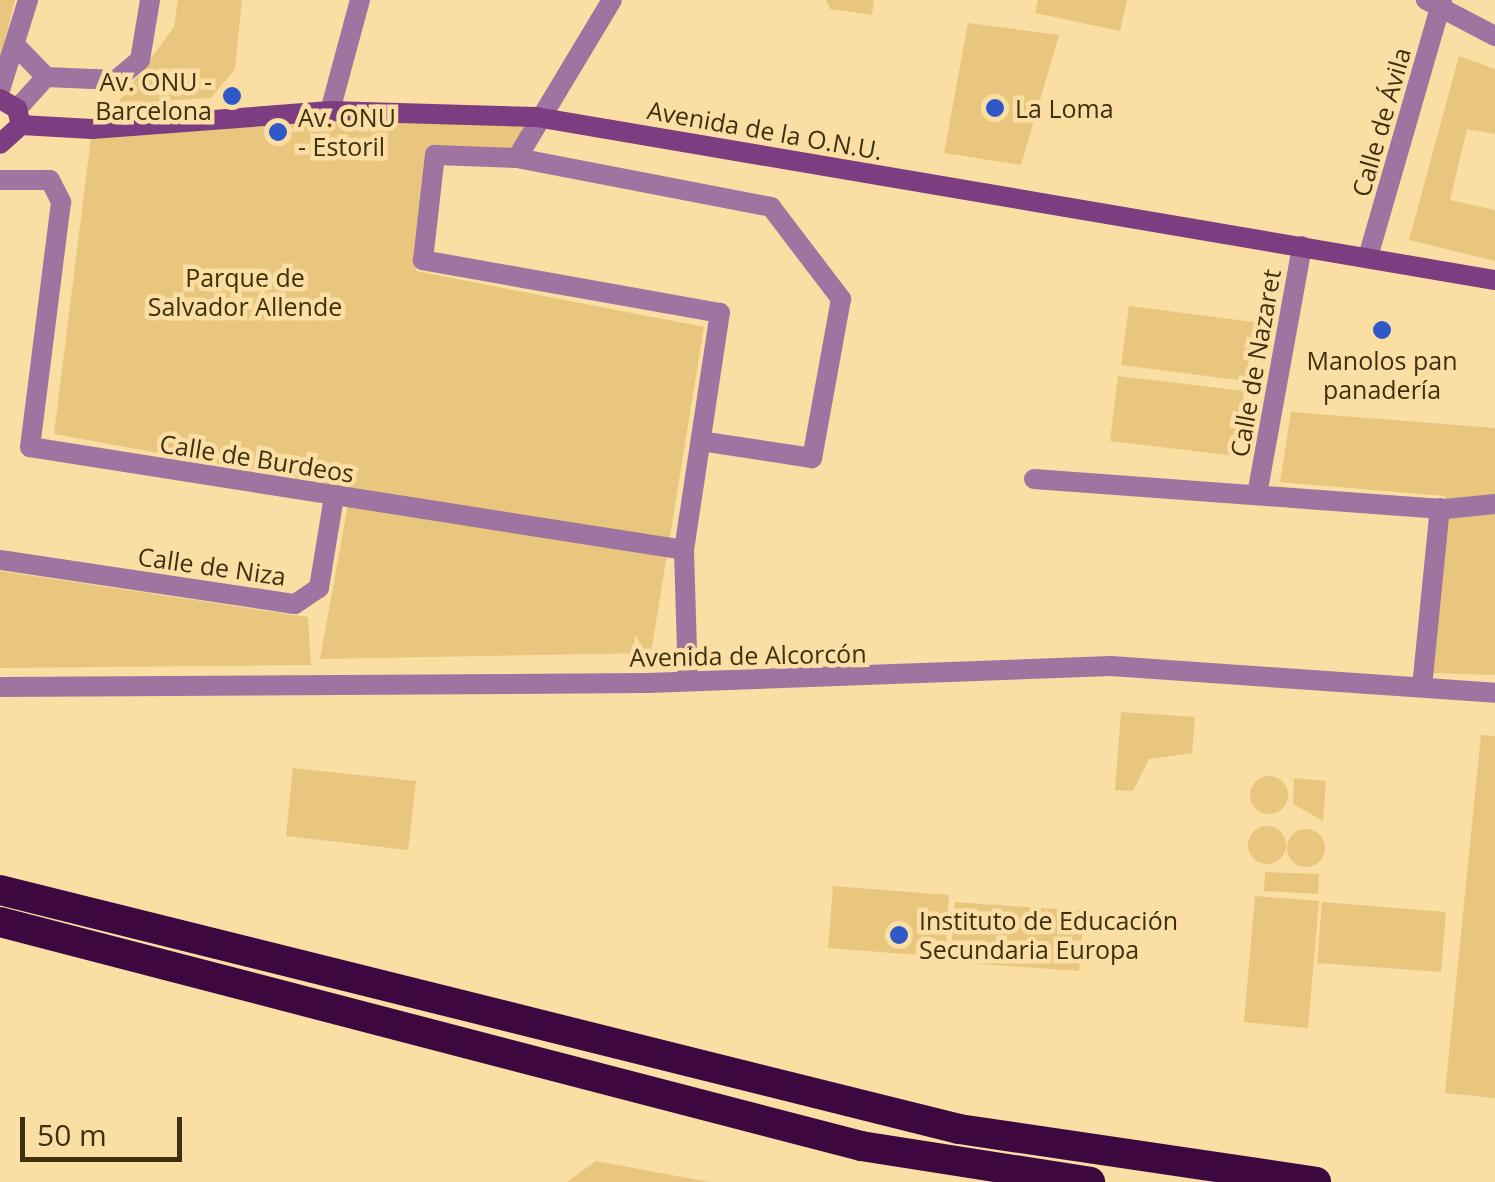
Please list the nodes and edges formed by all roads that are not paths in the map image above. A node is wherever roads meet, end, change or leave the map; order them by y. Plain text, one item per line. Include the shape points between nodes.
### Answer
1 (28, 0) edge
2 (150, 0) edge
3 (360, 0) edge
4 (612, 0) edge
5 (1436, 2) edge
6 (1495, 36) edge
7 (19, 49) junction
8 (46, 78) junction
9 (0, 90) edge
10 (13, 111) edge
11 (330, 112) junction
12 (536, 117) junction
13 (0, 144) edge
14 (516, 158) junction
15 (0, 180) edge
16 (1302, 246) junction
17 (1368, 257) junction
18 (1495, 280) edge
19 (702, 440) junction
20 (1034, 479) dead end
21 (1258, 489) junction
22 (334, 496) junction
23 (1495, 504) edge
24 (1440, 508) junction
25 (684, 550) junction
26 (0, 560) edge
27 (688, 681) junction
28 (0, 687) edge
29 (1422, 688) junction
30 (1495, 693) edge
31 (0, 875) edge
32 (0, 890) edge
33 (110, 912) junction
34 (0, 922) edge
35 (0, 941) edge
36 (268, 991) junction
37 (1090, 1182) edge
38 (1316, 1182) edge

1 - 7 street
2 - 8 street via 140,60 116,80
3 - 11 street
4 - 12 street
5 - 6 street
5 - 17 street, Calle de Ávila
7 - 8 street
7 - 9 street
8 - 10 street
10 - 11 street, Avenida de la O.N.U. via 92,129
10 - 13 street
11 - 12 street, Avenida de la O.N.U.
12 - 14 street
12 - 16 street, Avenida de la O.N.U.
14 - 19 street via 435,155 423,260 720,313
14 - 19 street via 771,206 841,299 812,458
15 - 22 street, Calle de Burdeos via 50,180 61,202 30,447
16 - 17 street, Avenida de la O.N.U.
16 - 21 street, Calle de Nazaret
17 - 18 street, Avenida de la O.N.U.
19 - 25 street
20 - 21 street, Calle de Nazaret
21 - 24 street, Calle de Nazaret
22 - 25 street, Calle de Burdeos
22 - 26 street, Calle de Niza via 319,588 295,604
23 - 24 street, Calle de Nazaret
24 - 29 street
25 - 27 street
27 - 28 street, Avenida de Alcorcón
27 - 29 street, Avenida de Alcorcón via 1112,666
29 - 30 street, Avenida de Alcorcón
31 - 33 highway
32 - 33 highway
33 - 38 highway via 542,1031 959,1129
34 - 36 highway
35 - 36 highway
36 - 37 highway via 860,1146

